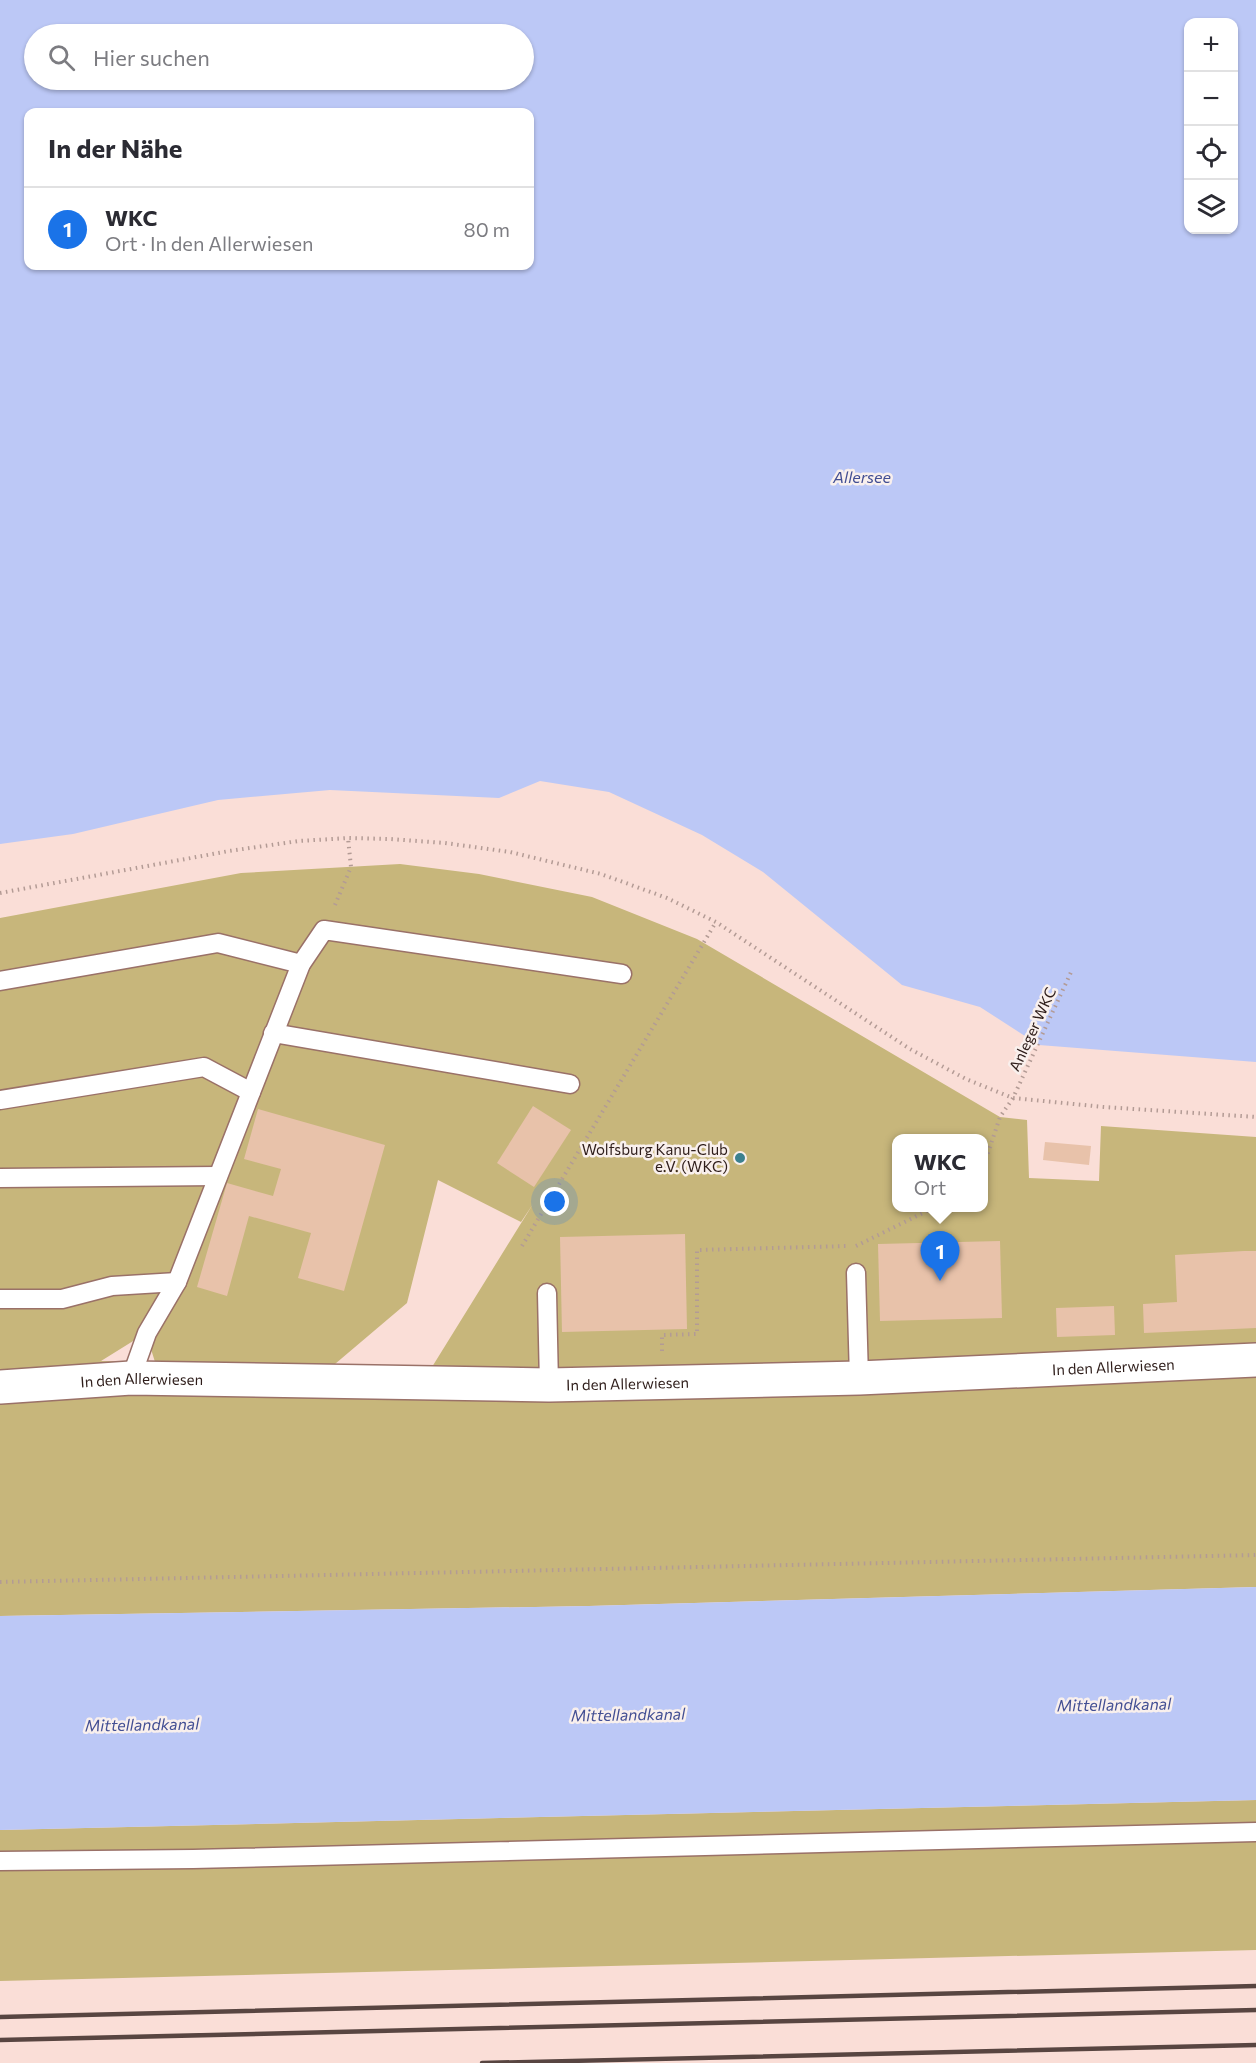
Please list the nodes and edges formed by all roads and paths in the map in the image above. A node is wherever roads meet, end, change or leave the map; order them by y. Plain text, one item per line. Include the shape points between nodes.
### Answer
1 (348, 838) junction
2 (0, 893) edge
3 (716, 922) junction
4 (324, 930) junction
5 (301, 964) junction
6 (1072, 970) dead end
7 (622, 974) dead end
8 (0, 981) edge
9 (273, 1033) junction
10 (570, 1084) dead end
11 (251, 1092) junction
12 (1013, 1098) junction
13 (0, 1100) edge
14 (1256, 1117) edge
15 (988, 1153) edge
16 (218, 1176) junction
17 (0, 1178) edge
18 (925, 1212) edge
19 (522, 1246) dead end
20 (856, 1273) dead end
21 (177, 1282) junction
22 (547, 1293) dead end
23 (0, 1299) edge
24 (1256, 1360) edge
25 (131, 1378) junction
26 (859, 1378) junction
27 (663, 1381) junction
28 (549, 1385) junction
29 (0, 1387) edge
30 (1256, 1555) edge
31 (0, 1582) edge
32 (1256, 1832) edge
33 (0, 1862) edge

1 - 2 path via 229,851
1 - 3 path via 445,843 510,852 601,874 667,898
1 - 4 path via 351,867
3 - 12 path via 910,1049 966,1080
3 - 19 path
4 - 5 lane
4 - 7 lane
5 - 8 lane via 218,943
5 - 9 lane
6 - 12 path, Anleger WKC
9 - 10 lane
9 - 11 lane
11 - 13 lane via 204,1067
11 - 16 lane
12 - 14 path
12 - 15 path, Anleger WKC via 1000,1117
16 - 17 lane
16 - 21 lane
18 - 27 path via 855,1246 697,1250 697,1334 662,1335
20 - 26 lane
21 - 23 lane via 112,1286 62,1299
21 - 25 lane via 147,1333
22 - 28 lane
24 - 26 street, In den Allerwiesen
25 - 28 street, In den Allerwiesen
25 - 29 street, In den Allerwiesen
26 - 27 street, In den Allerwiesen
27 - 28 street, In den Allerwiesen
30 - 31 path
32 - 33 lane

